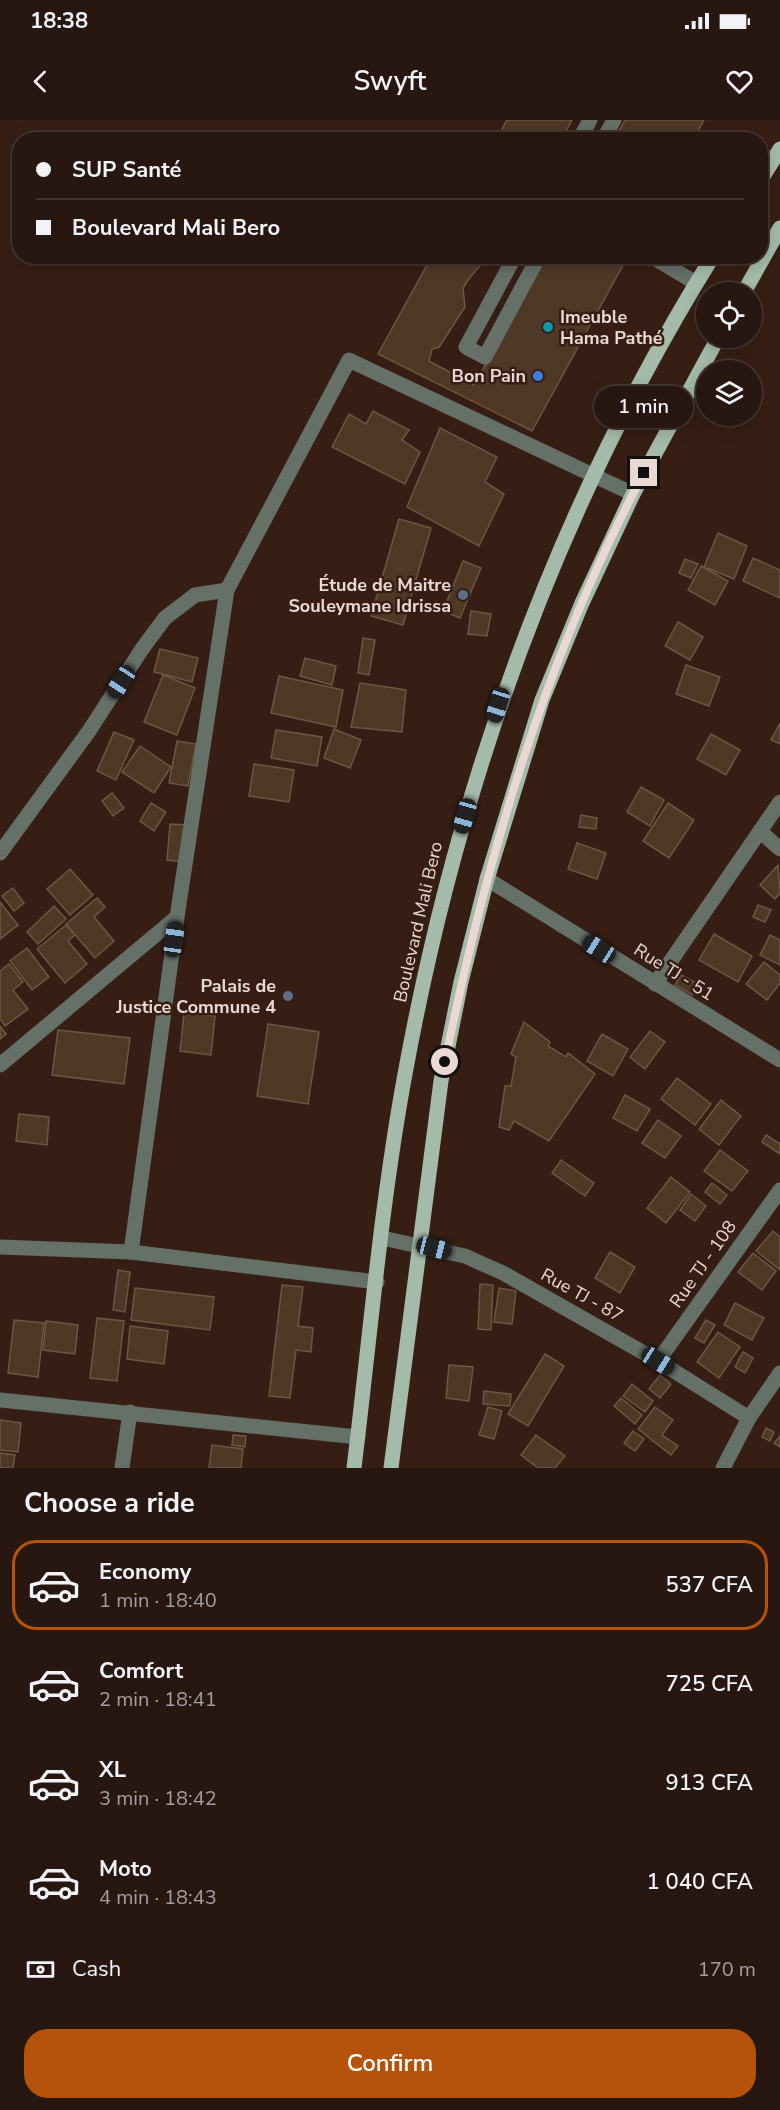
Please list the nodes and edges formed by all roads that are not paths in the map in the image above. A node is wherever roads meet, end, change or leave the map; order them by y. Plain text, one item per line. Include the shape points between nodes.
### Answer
1 (780, 149) edge
2 (768, 168) edge
3 (780, 228) edge
4 (768, 249) edge
5 (511, 264) edge
6 (535, 264) edge
7 (664, 264) edge
8 (708, 264) edge
9 (760, 264) edge
10 (697, 282) edge
11 (750, 282) edge
12 (696, 283) joint
13 (713, 348) edge
14 (592, 475) junction
15 (633, 494) junction
16 (227, 590) junction
17 (780, 802) edge
18 (760, 831) junction
19 (780, 849) edge
20 (0, 853) edge
21 (487, 879) junction
22 (177, 917) junction
23 (656, 984) junction
24 (780, 1060) edge
25 (0, 1065) edge
26 (780, 1190) edge
27 (382, 1238) junction
28 (418, 1245) junction
29 (0, 1248) edge
30 (131, 1252) junction
31 (376, 1282) junction
32 (658, 1361) junction
33 (780, 1373) edge
34 (0, 1400) edge
35 (130, 1412) junction
36 (749, 1418) junction
37 (358, 1437) junction
38 (122, 1468) edge
39 (354, 1468) edge
40 (391, 1468) edge
41 (723, 1468) edge

1 - 2 main road
3 - 4 main road
5 - 6 street via 466,347 484,357
7 - 12 street
8 - 10 main road, Boulevard Mali Bero
9 - 11 main road
12 - 14 main road, Boulevard Mali Bero
13 - 15 main road
14 - 15 street
14 - 16 street via 349,360
14 - 27 main road, Boulevard Mali Bero via 498,705 452,861 404,1076
15 - 21 main road via 542,700
16 - 20 street via 195,595 165,618
16 - 22 street
17 - 18 street
18 - 19 street
18 - 23 street
21 - 23 street, Rue TJ - 51
21 - 28 main road via 441,1082
22 - 25 street
22 - 30 street
23 - 24 street, Rue TJ - 51
26 - 32 street, Rue TJ - 108
27 - 28 street, Rue TJ - 87
27 - 31 main road, Boulevard Mali Bero
28 - 32 street, Rue TJ - 87 via 465,1256 503,1273
28 - 40 main road
29 - 30 street
30 - 31 street
31 - 37 main road, Boulevard Mali Bero
32 - 36 street, Rue TJ - 87
33 - 36 street
34 - 35 street
35 - 37 street
35 - 38 street
36 - 41 street
37 - 39 main road, Boulevard Mali Bero

